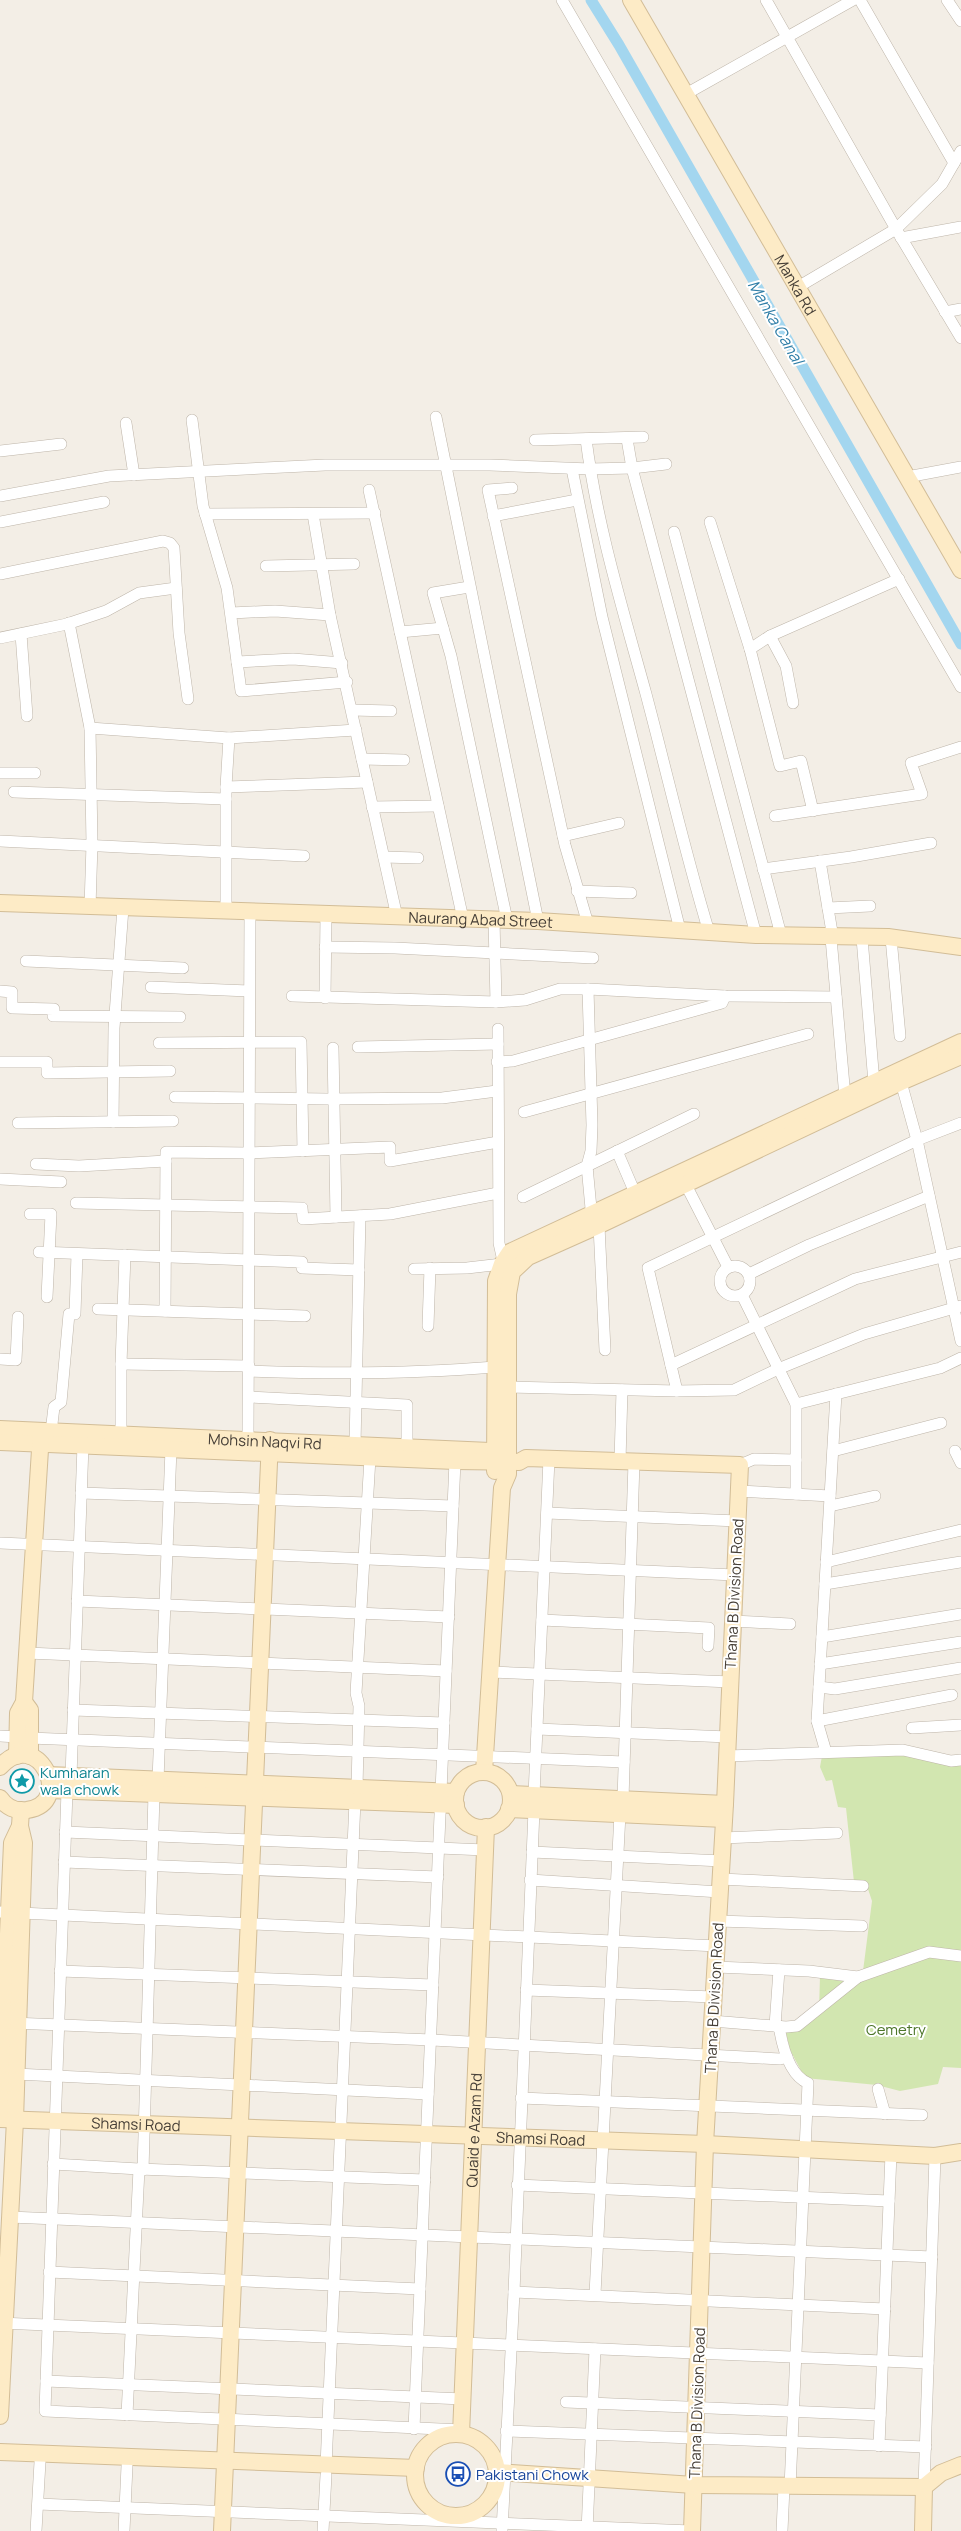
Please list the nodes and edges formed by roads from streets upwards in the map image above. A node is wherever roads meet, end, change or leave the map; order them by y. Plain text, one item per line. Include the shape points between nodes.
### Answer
1 (562, 0) edge
2 (632, 0) edge
3 (766, 0) edge
4 (853, 0) edge
5 (860, 0) edge
6 (947, 0) edge
7 (961, 21) edge
8 (787, 37) junction
9 (686, 94) junction
10 (961, 151) edge
11 (954, 163) junction
12 (961, 227) edge
13 (899, 234) junction
14 (798, 287) junction
15 (961, 309) edge
16 (945, 312) junction
17 (961, 338) edge
18 (436, 417) dead end
19 (192, 420) dead end
20 (126, 423) dead end
21 (643, 437) dead end
22 (627, 439) junction
23 (535, 440) dead end
24 (586, 440) junction
25 (61, 444) dead end
26 (0, 451) edge
27 (666, 464) dead end
28 (445, 466) junction
29 (961, 467) edge
30 (632, 468) junction
31 (572, 469) junction
32 (590, 469) junction
33 (198, 472) junction
34 (134, 475) junction
35 (907, 477) junction
36 (512, 488) dead end
37 (370, 490) dead end
38 (0, 496) edge
39 (577, 500) junction
40 (104, 502) dead end
41 (375, 513) junction
42 (205, 514) junction
43 (313, 514) junction
44 (493, 516) junction
45 (0, 522) edge
46 (710, 522) dead end
47 (674, 532) dead end
48 (354, 564) dead end
49 (266, 566) dead end
50 (320, 567) junction
51 (961, 570) edge
52 (0, 574) edge
53 (899, 579) junction
54 (469, 587) junction
55 (176, 588) junction
56 (230, 613) junction
57 (330, 615) junction
58 (69, 623) junction
59 (443, 628) junction
60 (400, 632) junction
61 (21, 634) junction
62 (770, 636) junction
63 (0, 638) edge
64 (750, 649) junction
65 (238, 662) junction
66 (342, 663) junction
67 (347, 682) junction
68 (961, 687) edge
69 (188, 699) dead end
70 (794, 702) dead end
71 (352, 710) junction
72 (391, 711) dead end
73 (27, 716) dead end
74 (90, 728) junction
75 (356, 730) junction
76 (229, 738) junction
77 (961, 747) edge
78 (362, 759) junction
79 (404, 760) dead end
80 (0, 773) edge
81 (35, 773) dead end
82 (366, 782) junction
83 (226, 787) junction
84 (14, 792) dead end
85 (92, 793) junction
86 (226, 799) junction
87 (438, 806) junction
88 (372, 807) junction
89 (813, 811) junction
90 (775, 816) dead end
91 (619, 823) dead end
92 (563, 836) junction
93 (0, 841) edge
94 (931, 843) dead end
95 (92, 844) junction
96 (226, 852) junction
97 (304, 856) dead end
98 (384, 857) junction
99 (418, 858) dead end
100 (820, 861) junction
101 (763, 869) junction
102 (577, 892) junction
103 (631, 893) dead end
104 (0, 903) edge
105 (90, 906) junction
106 (870, 906) dead end
107 (123, 908) junction
108 (828, 908) junction
109 (226, 912) junction
110 (250, 912) junction
111 (326, 915) junction
112 (397, 917) junction
113 (463, 919) junction
114 (501, 920) junction
115 (538, 921) junction
116 (588, 924) junction
117 (680, 930) junction
118 (709, 932) junction
119 (756, 935) junction
120 (781, 935) junction
121 (832, 938) junction
122 (862, 938) junction
123 (891, 938) junction
124 (326, 947) junction
125 (961, 947) edge
126 (495, 953) junction
127 (593, 958) dead end
128 (26, 961) dead end
129 (119, 965) junction
130 (183, 968) dead end
131 (151, 987) dead end
132 (588, 989) junction
133 (0, 991) edge
134 (250, 991) junction
135 (292, 996) dead end
136 (725, 996) junction
137 (836, 997) junction
138 (325, 998) junction
139 (496, 1002) junction
140 (114, 1017) junction
141 (180, 1017) dead end
142 (498, 1029) dead end
143 (808, 1034) dead end
144 (900, 1036) dead end
145 (589, 1040) junction
146 (961, 1042) edge
147 (159, 1043) dead end
148 (249, 1043) junction
149 (498, 1044) junction
150 (358, 1047) dead end
151 (333, 1048) dead end
152 (961, 1056) edge
153 (0, 1062) edge
154 (497, 1062) junction
155 (170, 1071) dead end
156 (113, 1072) junction
157 (901, 1082) junction
158 (874, 1083) junction
159 (498, 1091) junction
160 (591, 1094) junction
161 (175, 1097) dead end
162 (845, 1097) junction
163 (249, 1098) junction
164 (303, 1099) junction
165 (335, 1099) junction
166 (524, 1112) dead end
167 (694, 1114) dead end
168 (173, 1121) dead end
169 (113, 1122) junction
170 (18, 1124) dead end
171 (961, 1124) edge
172 (917, 1140) junction
173 (498, 1142) junction
174 (336, 1149) junction
175 (303, 1151) junction
176 (617, 1152) junction
177 (249, 1153) junction
178 (166, 1160) junction
179 (36, 1164) dead end
180 (587, 1166) junction
181 (0, 1179) edge
182 (61, 1182) dead end
183 (686, 1185) junction
184 (498, 1193) junction
185 (929, 1196) junction
186 (523, 1197) dead end
187 (638, 1200) junction
188 (76, 1203) dead end
189 (165, 1205) junction
190 (249, 1206) junction
191 (30, 1214) dead end
192 (360, 1216) junction
193 (336, 1217) junction
194 (594, 1223) junction
195 (713, 1236) junction
196 (44, 1252) junction
197 (961, 1252) edge
198 (77, 1254) junction
199 (125, 1256) junction
200 (942, 1256) junction
201 (164, 1257) junction
202 (249, 1259) junction
203 (502, 1263) junction
204 (728, 1267) junction
205 (414, 1268) dead end
206 (430, 1268) junction
207 (360, 1270) junction
208 (749, 1274) junction
209 (742, 1294) junction
210 (47, 1297) dead end
211 (957, 1307) edge
212 (98, 1309) dead end
213 (124, 1310) junction
214 (165, 1311) junction
215 (249, 1314) junction
216 (305, 1316) dead end
217 (18, 1317) dead end
218 (428, 1326) dead end
219 (756, 1326) junction
220 (961, 1341) edge
221 (605, 1350) dead end
222 (961, 1358) edge
223 (0, 1360) edge
224 (121, 1364) junction
225 (670, 1364) junction
226 (495, 1367) junction
227 (249, 1369) junction
228 (778, 1369) junction
229 (356, 1374) junction
230 (508, 1387) junction
231 (622, 1390) junction
232 (677, 1392) junction
233 (836, 1394) junction
234 (248, 1397) junction
235 (356, 1403) junction
236 (796, 1404) junction
237 (941, 1423) dead end
238 (0, 1429) edge
239 (121, 1435) junction
240 (44, 1436) junction
241 (248, 1439) junction
242 (0, 1442) edge
243 (83, 1445) junction
244 (355, 1445) junction
245 (270, 1447) junction
246 (408, 1447) junction
247 (171, 1449) junction
248 (833, 1451) junction
249 (955, 1452) dead end
250 (501, 1456) junction
251 (370, 1458) junction
252 (549, 1459) junction
253 (796, 1460) junction
254 (455, 1461) junction
255 (627, 1461) junction
256 (961, 1464) edge
257 (740, 1465) junction
258 (739, 1491) junction
259 (81, 1493) junction
260 (796, 1494) junction
261 (169, 1496) junction
262 (875, 1496) dead end
263 (268, 1500) junction
264 (830, 1501) junction
265 (367, 1503) junction
266 (453, 1506) junction
267 (547, 1513) junction
268 (632, 1516) junction
269 (738, 1521) junction
270 (961, 1530) edge
271 (0, 1543) edge
272 (34, 1545) junction
273 (79, 1547) junction
274 (167, 1550) junction
275 (266, 1555) junction
276 (364, 1559) junction
277 (826, 1562) junction
278 (961, 1562) edge
279 (451, 1563) junction
280 (497, 1565) junction
281 (544, 1567) junction
282 (630, 1570) junction
283 (735, 1575) junction
284 (825, 1584) junction
285 (77, 1601) junction
286 (165, 1605) junction
287 (263, 1609) junction
288 (361, 1614) junction
289 (961, 1614) edge
290 (449, 1617) junction
291 (542, 1620) junction
292 (733, 1620) junction
293 (629, 1624) junction
294 (790, 1624) dead end
295 (822, 1637) junction
296 (961, 1642) edge
297 (708, 1646) dead end
298 (27, 1653) junction
299 (75, 1655) junction
300 (163, 1659) junction
301 (261, 1663) junction
302 (820, 1664) junction
303 (358, 1667) junction
304 (961, 1668) edge
305 (446, 1671) junction
306 (490, 1672) junction
307 (539, 1674) junction
308 (627, 1678) junction
309 (730, 1682) junction
310 (819, 1687) junction
311 (952, 1695) dead end
312 (73, 1710) junction
313 (161, 1713) junction
314 (259, 1717) junction
315 (359, 1720) junction
316 (817, 1721) junction
317 (444, 1723) junction
318 (961, 1725) edge
319 (912, 1728) dead end
320 (537, 1730) junction
321 (625, 1733) junction
322 (0, 1736) edge
323 (24, 1737) junction
324 (728, 1737) junction
325 (72, 1739) junction
326 (160, 1743) junction
327 (258, 1747) junction
328 (358, 1751) junction
329 (826, 1752) junction
330 (443, 1754) junction
331 (24, 1756) junction
332 (727, 1756) junction
333 (536, 1758) junction
334 (961, 1760) edge
335 (624, 1762) junction
336 (484, 1764) junction
337 (0, 1767) edge
338 (49, 1782) junction
339 (69, 1783) junction
340 (156, 1787) junction
341 (256, 1791) junction
342 (356, 1795) junction
343 (0, 1798) edge
344 (449, 1798) junction
345 (510, 1802) junction
346 (534, 1803) junction
347 (622, 1807) junction
348 (725, 1811) junction
349 (20, 1818) junction
350 (486, 1827) junction
351 (65, 1832) junction
352 (838, 1833) dead end
353 (152, 1836) junction
354 (723, 1838) junction
355 (254, 1840) junction
356 (353, 1844) junction
357 (439, 1848) junction
358 (484, 1850) junction
359 (532, 1852) junction
360 (618, 1856) junction
361 (722, 1861) junction
362 (64, 1862) junction
363 (151, 1866) junction
364 (253, 1870) junction
365 (352, 1874) junction
366 (438, 1877) junction
367 (530, 1880) junction
368 (617, 1886) junction
369 (720, 1886) junction
370 (863, 1886) dead end
371 (10, 1913) edge
372 (62, 1916) junction
373 (150, 1920) junction
374 (718, 1921) junction
375 (250, 1924) junction
376 (862, 1926) dead end
377 (349, 1929) junction
378 (435, 1933) junction
379 (481, 1935) junction
380 (528, 1937) junction
381 (614, 1941) junction
382 (717, 1946) junction
383 (961, 1956) edge
384 (716, 1967) junction
385 (779, 1970) junction
386 (60, 1971) junction
387 (148, 1974) junction
388 (858, 1976) junction
389 (248, 1978) junction
390 (347, 1982) junction
391 (433, 1985) junction
392 (526, 1990) junction
393 (611, 1993) junction
394 (714, 1997) junction
395 (712, 2021) junction
396 (7, 2023) edge
397 (58, 2025) junction
398 (777, 2026) junction
399 (148, 2028) junction
400 (245, 2032) junction
401 (345, 2037) junction
402 (432, 2040) junction
403 (476, 2042) junction
404 (524, 2045) junction
405 (609, 2049) junction
406 (710, 2054) junction
407 (787, 2057) junction
408 (16, 2074) junction
409 (56, 2076) junction
410 (146, 2080) junction
411 (243, 2085) junction
412 (878, 2089) dead end
413 (342, 2090) junction
414 (428, 2094) junction
415 (521, 2098) junction
416 (606, 2102) junction
417 (708, 2106) junction
418 (807, 2110) junction
419 (885, 2114) junction
420 (922, 2115) dead end
421 (5, 2119) edge
422 (55, 2120) junction
423 (145, 2124) junction
424 (241, 2127) junction
425 (340, 2132) junction
426 (427, 2135) junction
427 (472, 2138) junction
428 (519, 2139) junction
429 (604, 2141) junction
430 (705, 2144) junction
431 (805, 2150) junction
432 (961, 2152) edge
433 (892, 2154) junction
434 (935, 2156) junction
435 (53, 2164) junction
436 (141, 2169) junction
437 (239, 2173) junction
438 (338, 2176) junction
439 (425, 2180) junction
440 (518, 2185) junction
441 (601, 2188) junction
442 (704, 2193) junction
443 (803, 2197) junction
444 (890, 2201) junction
445 (10, 2218) junction
446 (51, 2219) junction
447 (137, 2223) junction
448 (236, 2227) junction
449 (336, 2232) junction
450 (422, 2235) junction
451 (468, 2237) junction
452 (516, 2239) junction
453 (598, 2243) junction
454 (702, 2247) junction
455 (800, 2251) junction
456 (887, 2255) junction
457 (932, 2257) junction
458 (49, 2272) junction
459 (134, 2276) junction
460 (233, 2280) junction
461 (334, 2285) junction
462 (420, 2288) junction
463 (514, 2292) junction
464 (595, 2294) junction
465 (700, 2302) junction
466 (798, 2306) junction
467 (885, 2309) junction
468 (2, 2323) edge
469 (47, 2325) junction
470 (132, 2329) junction
471 (230, 2333) junction
472 (331, 2337) junction
473 (418, 2341) junction
474 (465, 2343) junction
475 (511, 2345) junction
476 (594, 2349) junction
477 (698, 2354) junction
478 (795, 2358) junction
479 (883, 2361) junction
480 (928, 2363) junction
481 (46, 2381) junction
482 (129, 2384) junction
483 (228, 2389) junction
484 (329, 2393) junction
485 (416, 2397) junction
486 (463, 2399) junction
487 (566, 2402) dead end
488 (592, 2404) junction
489 (697, 2408) junction
490 (793, 2412) junction
491 (128, 2415) junction
492 (880, 2415) junction
493 (0, 2416) edge
494 (226, 2420) junction
495 (328, 2424) junction
496 (414, 2428) junction
497 (506, 2431) junction
498 (462, 2432) junction
499 (591, 2435) junction
500 (696, 2439) junction
501 (792, 2443) junction
502 (879, 2446) junction
503 (926, 2447) junction
504 (0, 2452) edge
505 (0, 2461) edge
506 (40, 2462) junction
507 (961, 2465) edge
508 (127, 2466) junction
509 (224, 2466) junction
510 (326, 2470) junction
511 (501, 2472) junction
512 (416, 2474) junction
513 (590, 2478) junction
514 (694, 2485) junction
515 (787, 2487) junction
516 (924, 2487) junction
517 (38, 2504) junction
518 (125, 2508) junction
519 (223, 2512) junction
520 (324, 2516) junction
521 (453, 2523) edge
522 (502, 2527) edge
523 (588, 2529) edge
524 (36, 2531) edge
525 (124, 2531) edge
526 (222, 2531) edge
527 (323, 2531) edge
528 (691, 2531) edge
529 (782, 2531) edge
530 (923, 2531) edge

1 - 53 street
2 - 9 street, Manka Rd
3 - 8 street
4 - 8 street
5 - 11 street
6 - 7 street
8 - 9 street
8 - 13 street
9 - 14 street, Manka Rd
10 - 11 street
11 - 13 street via 942,184
12 - 13 street
13 - 14 street
13 - 16 street
14 - 35 street, Manka Rd
15 - 16 street
16 - 17 street
18 - 28 street
19 - 33 street
20 - 34 street
21 - 22 street
22 - 24 street
22 - 30 street
23 - 24 street
24 - 32 street
25 - 26 street
27 - 30 street
28 - 31 street
28 - 33 street via 325,465
28 - 54 street
29 - 35 street
30 - 32 street
30 - 119 street
31 - 32 street
31 - 39 street
32 - 118 street via 683,846
33 - 34 street
33 - 42 street
34 - 38 street via 109,476
35 - 51 street, Manka Rd
36 - 44 street via 488,490
37 - 41 street
39 - 44 street
39 - 117 street via 602,617
40 - 45 street
41 - 43 street
41 - 60 street
42 - 43 street
42 - 56 street via 227,588
43 - 50 street
44 - 92 street
46 - 64 street
47 - 101 street
48 - 50 street
49 - 50 street
50 - 57 street
52 - 55 street via 163,541 174,548
53 - 62 street
53 - 68 street
54 - 59 street via 433,593
54 - 115 street
55 - 58 street via 139,593 106,611
55 - 69 street
56 - 57 street via 275,610
56 - 65 street
57 - 66 street
58 - 61 street
58 - 74 street
59 - 60 street
59 - 114 street
60 - 87 street
61 - 63 street
61 - 73 street
62 - 64 street
62 - 70 street via 786,666
64 - 89 street via 780,766 801,761
65 - 66 street via 293,659
65 - 67 street via 241,691
66 - 67 street
67 - 71 street
71 - 72 street
71 - 75 street
74 - 76 street
74 - 85 street
75 - 76 street
75 - 78 street
76 - 83 street
77 - 89 street via 911,763 922,794
78 - 79 street
78 - 82 street
80 - 81 street
82 - 83 street
82 - 88 street
83 - 86 street
84 - 85 street
85 - 86 street
85 - 95 street
86 - 96 street
87 - 88 street
87 - 113 street
88 - 98 street
89 - 90 street
91 - 92 street
92 - 102 street
93 - 95 street
94 - 100 street
95 - 96 street
95 - 105 street
96 - 97 street
96 - 109 street
98 - 99 street
98 - 112 street
100 - 101 street
100 - 108 street
101 - 120 street
102 - 103 street
102 - 116 street
104 - 105 street, Naurang Abad Street
105 - 107 street, Naurang Abad Street
106 - 108 street
107 - 109 street, Naurang Abad Street
107 - 129 street
108 - 121 street
109 - 110 street, Naurang Abad Street
110 - 111 street, Naurang Abad Street
110 - 134 street
111 - 112 street, Naurang Abad Street
111 - 124 street
112 - 113 street, Naurang Abad Street
113 - 114 street, Naurang Abad Street
114 - 115 street, Naurang Abad Street
114 - 126 street
115 - 116 street, Naurang Abad Street
116 - 117 street, Naurang Abad Street
117 - 118 street, Naurang Abad Street
118 - 119 street, Naurang Abad Street
119 - 120 street, Naurang Abad Street
120 - 121 street, Naurang Abad Street
121 - 122 street, Naurang Abad Street
121 - 137 street
122 - 123 street, Naurang Abad Street
122 - 158 street
123 - 125 street, Naurang Abad Street
123 - 144 street
124 - 126 street
124 - 138 street
126 - 127 street
126 - 139 street
128 - 129 street
129 - 130 street
129 - 140 street
131 - 134 street
132 - 136 street
132 - 139 street via 560,989 525,1000
132 - 145 street
133 - 140 street via 12,992 12,1008 54,1009 53,1016
134 - 148 street
135 - 138 street
136 - 137 street
136 - 145 street via 722,1003
137 - 162 street
138 - 139 street
140 - 141 street
140 - 156 street
142 - 149 street
143 - 160 street
145 - 154 street via 513,1061
145 - 160 street
146 - 158 street
147 - 148 street
148 - 163 street
148 - 164 street via 302,1042
149 - 150 street
149 - 154 street
151 - 165 street
152 - 157 street
153 - 156 street via 47,1062 47,1073
154 - 159 street
155 - 156 street
156 - 169 street
157 - 172 street
157 - 183 street
158 - 162 street
159 - 165 street via 442,1098
159 - 173 street
160 - 166 street
160 - 180 street via 591,1151
161 - 163 street
162 - 187 street
163 - 164 street
163 - 177 street
164 - 165 street
164 - 175 street
165 - 174 street
167 - 176 street
168 - 169 street
169 - 170 street
171 - 172 street
172 - 185 street
172 - 195 street
173 - 174 street via 390,1161 390,1147
173 - 184 street
174 - 175 street
174 - 193 street
175 - 177 street
176 - 180 street
176 - 187 street
177 - 178 street via 166,1152
177 - 190 street
178 - 179 street via 79,1166
178 - 189 street
180 - 186 street
180 - 194 street
181 - 182 street
183 - 187 street
183 - 195 street
184 - 192 street via 390,1214
184 - 203 street
185 - 200 street
185 - 208 street via 809,1245
187 - 194 street
188 - 189 street
189 - 190 street
189 - 201 street
190 - 193 street via 302,1208 303,1219
190 - 202 street
191 - 196 street via 51,1214
192 - 193 street
192 - 207 street
194 - 203 street via 518,1248
194 - 221 street
194 - 230 street via 528,1257 512,1272 508,1294
195 - 204 street
195 - 225 street via 648,1268
196 - 198 street
196 - 210 street
197 - 200 street
198 - 199 street
198 - 240 street via 75,1314 69,1314 61,1402 54,1407
199 - 201 street
199 - 213 street
200 - 211 street
200 - 219 street via 855,1279
201 - 202 street
201 - 214 street
202 - 207 street via 302,1262 302,1268
202 - 215 street
203 - 206 street via 467,1268
203 - 226 street via 496,1281
204 - 208 street via 742,1267
204 - 209 street via 721,1273 721,1287 728,1294
205 - 206 street
206 - 218 street
207 - 229 street
208 - 209 street via 750,1283
209 - 219 street
211 - 220 street
211 - 228 street via 864,1334
212 - 213 street
213 - 214 street
213 - 224 street
214 - 215 street
215 - 216 street
215 - 227 street
217 - 223 street via 16,1360
219 - 225 street
219 - 228 street
222 - 233 street via 940,1368
224 - 227 street
224 - 239 street
225 - 232 street
226 - 229 street
226 - 250 street
227 - 229 street
227 - 234 street
228 - 232 street via 734,1390
228 - 236 street
229 - 235 street
230 - 231 street
230 - 250 street
231 - 232 street
231 - 255 street
233 - 236 street
233 - 248 street
234 - 235 street
234 - 241 street
235 - 244 street
235 - 246 street via 407,1405
236 - 253 street
237 - 248 street
238 - 240 street, Mohsin Naqvi Rd
239 - 240 street, Mohsin Naqvi Rd
239 - 241 street, Mohsin Naqvi Rd
240 - 242 street, Mohsin Naqvi Rd
240 - 243 street, Mohsin Naqvi Rd
240 - 272 street
241 - 245 street, Mohsin Naqvi Rd
243 - 247 street, Mohsin Naqvi Rd
243 - 259 street
244 - 245 street, Mohsin Naqvi Rd
244 - 246 street, Mohsin Naqvi Rd
245 - 247 street, Mohsin Naqvi Rd
245 - 251 street, Mohsin Naqvi Rd
245 - 263 street
246 - 250 street, Mohsin Naqvi Rd
247 - 261 street
248 - 264 street
249 - 256 street
250 - 252 street, Mohsin Naqvi Rd via 518,1451 526,1458
250 - 254 street, Mohsin Naqvi Rd
250 - 280 street via 508,1474 502,1488
251 - 254 street, Mohsin Naqvi Rd
251 - 265 street
252 - 255 street, Mohsin Naqvi Rd
252 - 267 street
253 - 257 street via 754,1459
253 - 260 street
254 - 266 street
255 - 257 street, Mohsin Naqvi Rd
255 - 268 street
257 - 258 street, Thana B Division Road
258 - 260 street
258 - 269 street, Thana B Division Road
259 - 261 street
259 - 273 street
260 - 264 street
261 - 263 street
261 - 274 street
262 - 264 street
263 - 265 street
263 - 275 street
264 - 277 street
265 - 266 street
265 - 276 street
266 - 279 street
267 - 268 street
267 - 281 street
268 - 269 street
268 - 282 street
269 - 283 street, Thana B Division Road
270 - 277 street
271 - 272 street
272 - 273 street
272 - 298 street
273 - 274 street
273 - 285 street
274 - 275 street
274 - 286 street
275 - 276 street
275 - 287 street
276 - 279 street
276 - 288 street
277 - 284 street
278 - 284 street
279 - 280 street
279 - 290 street
280 - 281 street
280 - 306 street
281 - 282 street
281 - 291 street
282 - 283 street
282 - 293 street
283 - 292 street, Thana B Division Road
284 - 295 street
285 - 286 street
285 - 299 street
286 - 287 street
286 - 300 street
287 - 288 street
287 - 301 street
288 - 290 street
288 - 303 street
289 - 295 street
290 - 305 street
291 - 293 street
291 - 307 street
292 - 294 street
292 - 309 street, Thana B Division Road
293 - 297 street via 709,1628
293 - 308 street
295 - 302 street
296 - 302 street
298 - 299 street
298 - 323 street via 24,1702 18,1713
299 - 300 street
299 - 312 street
300 - 301 street
300 - 313 street
301 - 303 street
301 - 314 street
302 - 310 street
303 - 305 street
303 - 315 street
304 - 310 street via 835,1688
305 - 317 street
306 - 307 street
306 - 336 street
307 - 308 street
307 - 320 street
308 - 309 street
308 - 321 street
309 - 324 street, Thana B Division Road
310 - 316 street
311 - 316 street
312 - 313 street
312 - 325 street
313 - 314 street
313 - 326 street
314 - 315 street
314 - 327 street
315 - 317 street
315 - 328 street
316 - 329 street
317 - 330 street
318 - 319 street
320 - 321 street
320 - 333 street
321 - 324 street
321 - 335 street
322 - 323 street
323 - 325 street
323 - 331 street
324 - 332 street, Thana B Division Road
325 - 326 street
325 - 339 street
326 - 327 street
326 - 340 street
327 - 328 street
327 - 341 street
328 - 330 street
328 - 342 street
329 - 332 street
329 - 334 street via 904,1750 951,1761
330 - 336 street
330 - 344 street
331 - 337 street
331 - 338 street via 45,1766
332 - 348 street, Thana B Division Road
333 - 335 street
333 - 336 street
333 - 346 street
335 - 347 street
336 - 344 street via 467,1777
336 - 345 street via 506,1783
338 - 339 street
338 - 349 street via 46,1797
339 - 340 street
339 - 351 street
340 - 341 street
340 - 353 street
341 - 342 street
341 - 355 street
342 - 344 street
342 - 356 street
343 - 349 street
344 - 350 street via 468,1823
344 - 357 street
345 - 346 street
345 - 350 street via 500,1821
346 - 347 street
346 - 359 street
347 - 348 street
347 - 360 street
348 - 354 street, Thana B Division Road
349 - 371 street via 24,1843
350 - 358 street, Quaid e Azam Rd
351 - 353 street
351 - 362 street
352 - 354 street
353 - 355 street
353 - 363 street
354 - 361 street, Thana B Division Road
355 - 356 street
355 - 364 street
356 - 357 street
356 - 365 street
357 - 358 street
357 - 366 street
358 - 379 street, Quaid e Azam Rd
359 - 360 street
359 - 367 street
360 - 361 street
360 - 368 street
361 - 369 street, Thana B Division Road
362 - 363 street
362 - 372 street
363 - 364 street
363 - 373 street
364 - 365 street
364 - 375 street
365 - 366 street
365 - 377 street
366 - 378 street
367 - 368 street
367 - 380 street
368 - 369 street
368 - 381 street
369 - 370 street
369 - 374 street, Thana B Division Road
371 - 372 street
371 - 396 street
372 - 373 street
372 - 386 street
373 - 375 street
373 - 387 street
374 - 376 street
374 - 382 street, Thana B Division Road
375 - 377 street
375 - 389 street
377 - 378 street
377 - 390 street
378 - 379 street
378 - 391 street
379 - 380 street
379 - 403 street, Quaid e Azam Rd
380 - 381 street
380 - 392 street
381 - 382 street
381 - 393 street
382 - 384 street, Thana B Division Road
383 - 388 street via 929,1952
384 - 385 street
384 - 394 street, Thana B Division Road
385 - 388 street
385 - 398 street
386 - 387 street
386 - 397 street
387 - 389 street
387 - 399 street
388 - 398 street via 797,2026
389 - 390 street
389 - 400 street
390 - 391 street
390 - 401 street
391 - 402 street
392 - 393 street
392 - 404 street
393 - 394 street
393 - 405 street
394 - 395 street, Thana B Division Road
395 - 398 street
395 - 406 street, Thana B Division Road
396 - 397 street
396 - 408 street
396 - 421 street
397 - 399 street
397 - 409 street
398 - 407 street
399 - 400 street
399 - 410 street
400 - 401 street
400 - 411 street
401 - 402 street
401 - 413 street
402 - 403 street
402 - 414 street
403 - 404 street
403 - 427 street, Quaid e Azam Rd
404 - 405 street
404 - 415 street
405 - 406 street
405 - 416 street
406 - 407 street
406 - 417 street, Thana B Division Road
407 - 418 street via 800,2079 808,2083
408 - 409 street
408 - 421 street
409 - 410 street
409 - 422 street
410 - 411 street
410 - 423 street
411 - 413 street
411 - 424 street
412 - 419 street
413 - 414 street
413 - 425 street
414 - 426 street
415 - 416 street
415 - 428 street
416 - 417 street
416 - 429 street
417 - 418 street
417 - 430 street, Thana B Division Road
418 - 419 street
418 - 431 street
419 - 420 street
421 - 422 street, Shamsi Road
421 - 445 street
422 - 423 street, Shamsi Road
422 - 435 street
423 - 424 street, Shamsi Road
423 - 436 street
424 - 425 street, Shamsi Road
424 - 437 street
425 - 426 street, Shamsi Road
425 - 438 street
426 - 427 street, Shamsi Road
426 - 439 street
427 - 428 street, Shamsi Road
427 - 451 street, Quaid e Azam Rd
428 - 429 street, Shamsi Road
428 - 440 street
429 - 430 street, Shamsi Road
429 - 441 street
430 - 431 street, Shamsi Road
430 - 442 street, Thana B Division Road
431 - 433 street, Shamsi Road
431 - 443 street
432 - 434 street, Shamsi Road
433 - 434 street, Shamsi Road
433 - 444 street
434 - 457 street
435 - 436 street
435 - 446 street
436 - 437 street
436 - 447 street
437 - 438 street
437 - 448 street
438 - 439 street
438 - 449 street
439 - 450 street
440 - 441 street
440 - 452 street
441 - 442 street
441 - 453 street
442 - 443 street
442 - 454 street, Thana B Division Road
443 - 444 street
443 - 455 street
444 - 456 street
445 - 446 street
445 - 468 street
446 - 447 street
446 - 458 street
447 - 448 street
447 - 459 street
448 - 449 street
448 - 460 street
449 - 450 street
449 - 461 street
450 - 451 street
450 - 462 street
451 - 452 street
451 - 474 street, Quaid e Azam Rd
452 - 453 street
452 - 463 street
453 - 454 street
453 - 464 street
454 - 455 street
454 - 465 street, Thana B Division Road
455 - 456 street
455 - 466 street
456 - 457 street
456 - 467 street
457 - 480 street
458 - 459 street
458 - 469 street
459 - 460 street
459 - 470 street
460 - 461 street
460 - 471 street
461 - 462 street
461 - 472 street
462 - 473 street
463 - 464 street
463 - 475 street
464 - 465 street
465 - 466 street
465 - 477 street, Thana B Division Road
466 - 467 street
466 - 478 street
467 - 479 street
468 - 469 street
468 - 493 street
469 - 470 street
469 - 481 street
470 - 471 street
470 - 482 street
471 - 472 street
471 - 483 street
472 - 473 street
472 - 484 street
473 - 474 street
473 - 485 street
474 - 475 street
474 - 486 street, Quaid e Azam Rd
475 - 476 street
475 - 497 street
476 - 477 street
476 - 488 street
477 - 478 street
477 - 489 street, Thana B Division Road
478 - 479 street
478 - 490 street
479 - 480 street
479 - 492 street
480 - 503 street
481 - 482 street
481 - 491 street via 45,2411
482 - 483 street
482 - 491 street
483 - 484 street
483 - 494 street
484 - 485 street
484 - 495 street
485 - 486 street
485 - 496 street
486 - 498 street, Quaid e Azam Rd
487 - 488 street
488 - 489 street
488 - 499 street
489 - 490 street
489 - 500 street, Thana B Division Road
490 - 492 street
490 - 501 street
491 - 494 street
492 - 502 street
494 - 495 street
494 - 509 street
495 - 496 street
495 - 510 street
496 - 498 street
497 - 499 street
497 - 511 street
498 - 511 street via 486,2447
498 - 512 street via 436,2440 425,2448
499 - 500 street
499 - 513 street
500 - 501 street
500 - 514 street, Thana B Division Road
501 - 502 street
501 - 515 street
502 - 503 street
503 - 516 street
504 - 509 street
505 - 506 street
506 - 508 street
506 - 517 street
507 - 516 street via 941,2473
508 - 509 street
508 - 518 street
509 - 510 street
509 - 519 street
510 - 512 street
510 - 520 street
511 - 513 street
511 - 521 street via 493,2492 481,2508
511 - 522 street
512 - 521 street via 421,2498
513 - 514 street
513 - 523 street
514 - 515 street
514 - 528 street, Thana B Division Road
515 - 516 street
515 - 529 street
516 - 530 street
517 - 518 street
517 - 524 street
518 - 519 street
518 - 525 street
519 - 520 street
519 - 526 street
520 - 521 street
520 - 527 street
521 - 522 street
522 - 523 street
523 - 528 street

